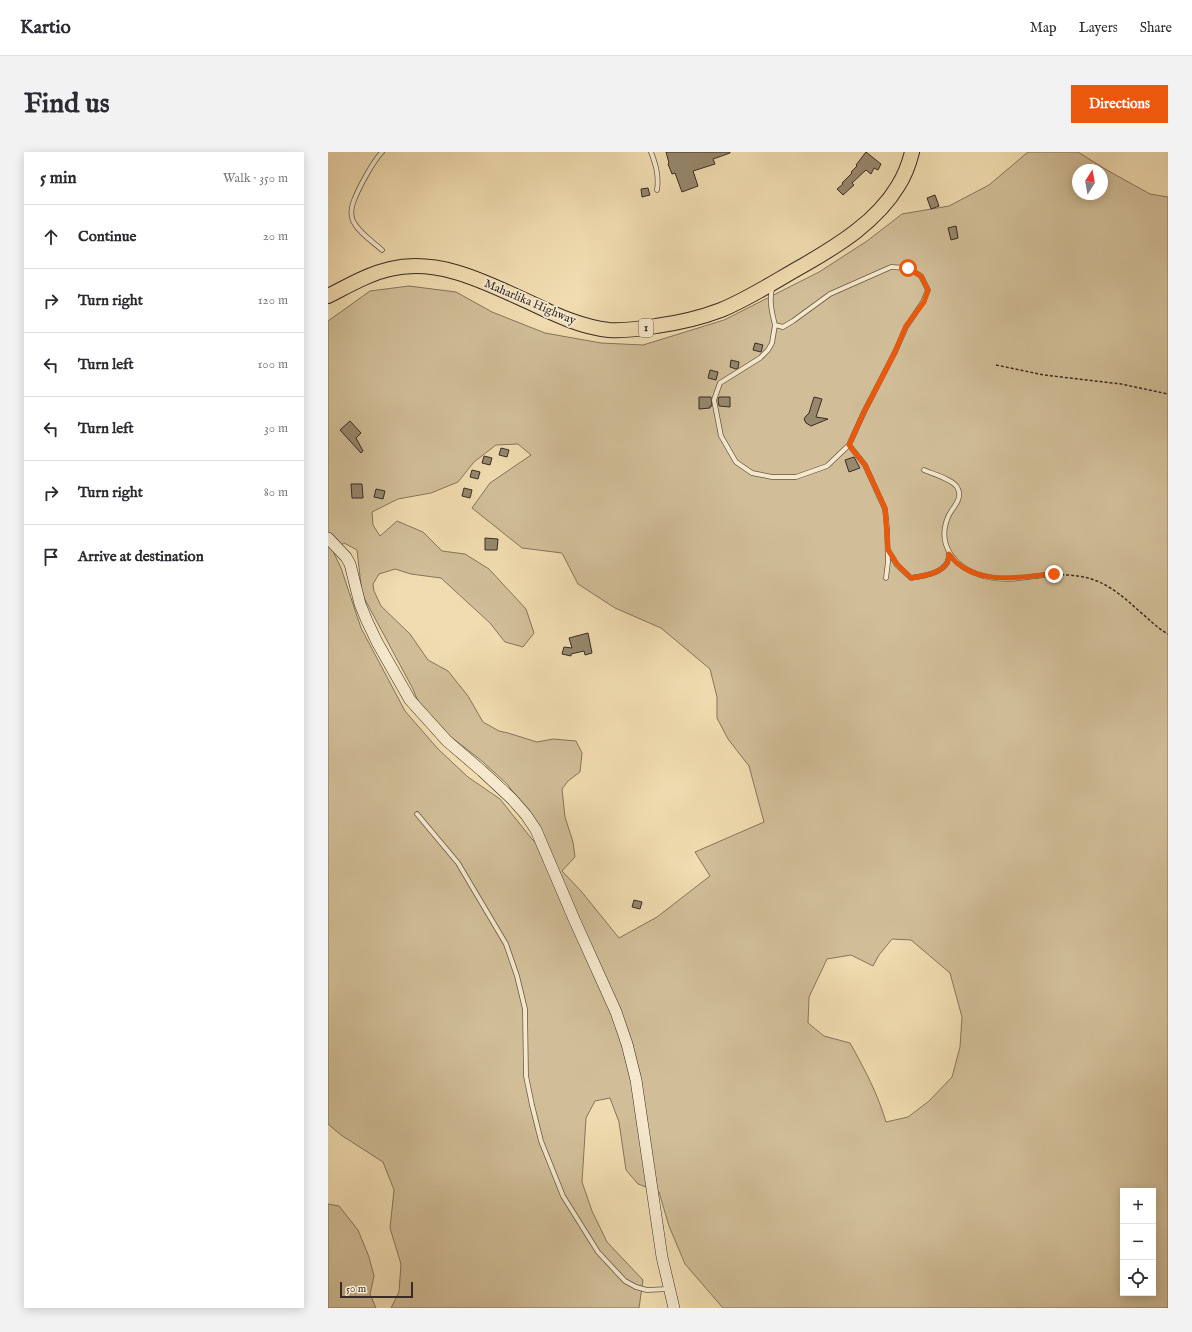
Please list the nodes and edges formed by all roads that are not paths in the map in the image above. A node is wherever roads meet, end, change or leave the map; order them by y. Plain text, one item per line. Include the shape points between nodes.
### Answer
1 (382, 152) edge
2 (651, 152) edge
3 (912, 152) edge
4 (657, 190) dead end
5 (382, 250) dead end
6 (773, 282) junction
7 (328, 296) edge
8 (775, 325) junction
9 (849, 445) junction
10 (924, 470) dead end
11 (328, 538) edge
12 (888, 550) junction
13 (949, 554) junction
14 (1045, 575) road end
15 (886, 578) dead end
16 (417, 814) dead end
17 (669, 1289) junction
18 (674, 1308) edge

1 - 5 lane via 372,164 352,203 351,211 357,229
2 - 4 lane via 658,170
3 - 6 highway, Maharlika Highway / 1 via 899,185 882,209 846,238
6 - 7 highway, Maharlika Highway / 1 via 721,310 680,322 630,330 591,327 564,319 497,287 454,271 435,267 390,269 368,276
6 - 8 lane via 770,300
8 - 9 lane via 768,350 760,358 720,383 714,400 720,436 736,462 752,473 772,477 796,477 827,466
8 - 9 lane via 783,327 830,294 890,267 908,268 921,276 928,290 924,302 906,326
9 - 12 lane via 865,465 885,508
10 - 13 lane via 956,484 959,492 959,498 948,516 946,526 944,540
11 - 17 main road via 346,556 367,621 410,700 447,741 512,799 536,830 616,1012 627,1044 636,1080
12 - 13 lane via 911,578 932,574 946,563
12 - 15 lane
13 - 14 lane via 970,571 984,577
16 - 17 lane via 458,863 506,944 517,976 524,1009 526,1076 532,1105 541,1141 563,1196 598,1252 625,1281 647,1290
17 - 18 main road

